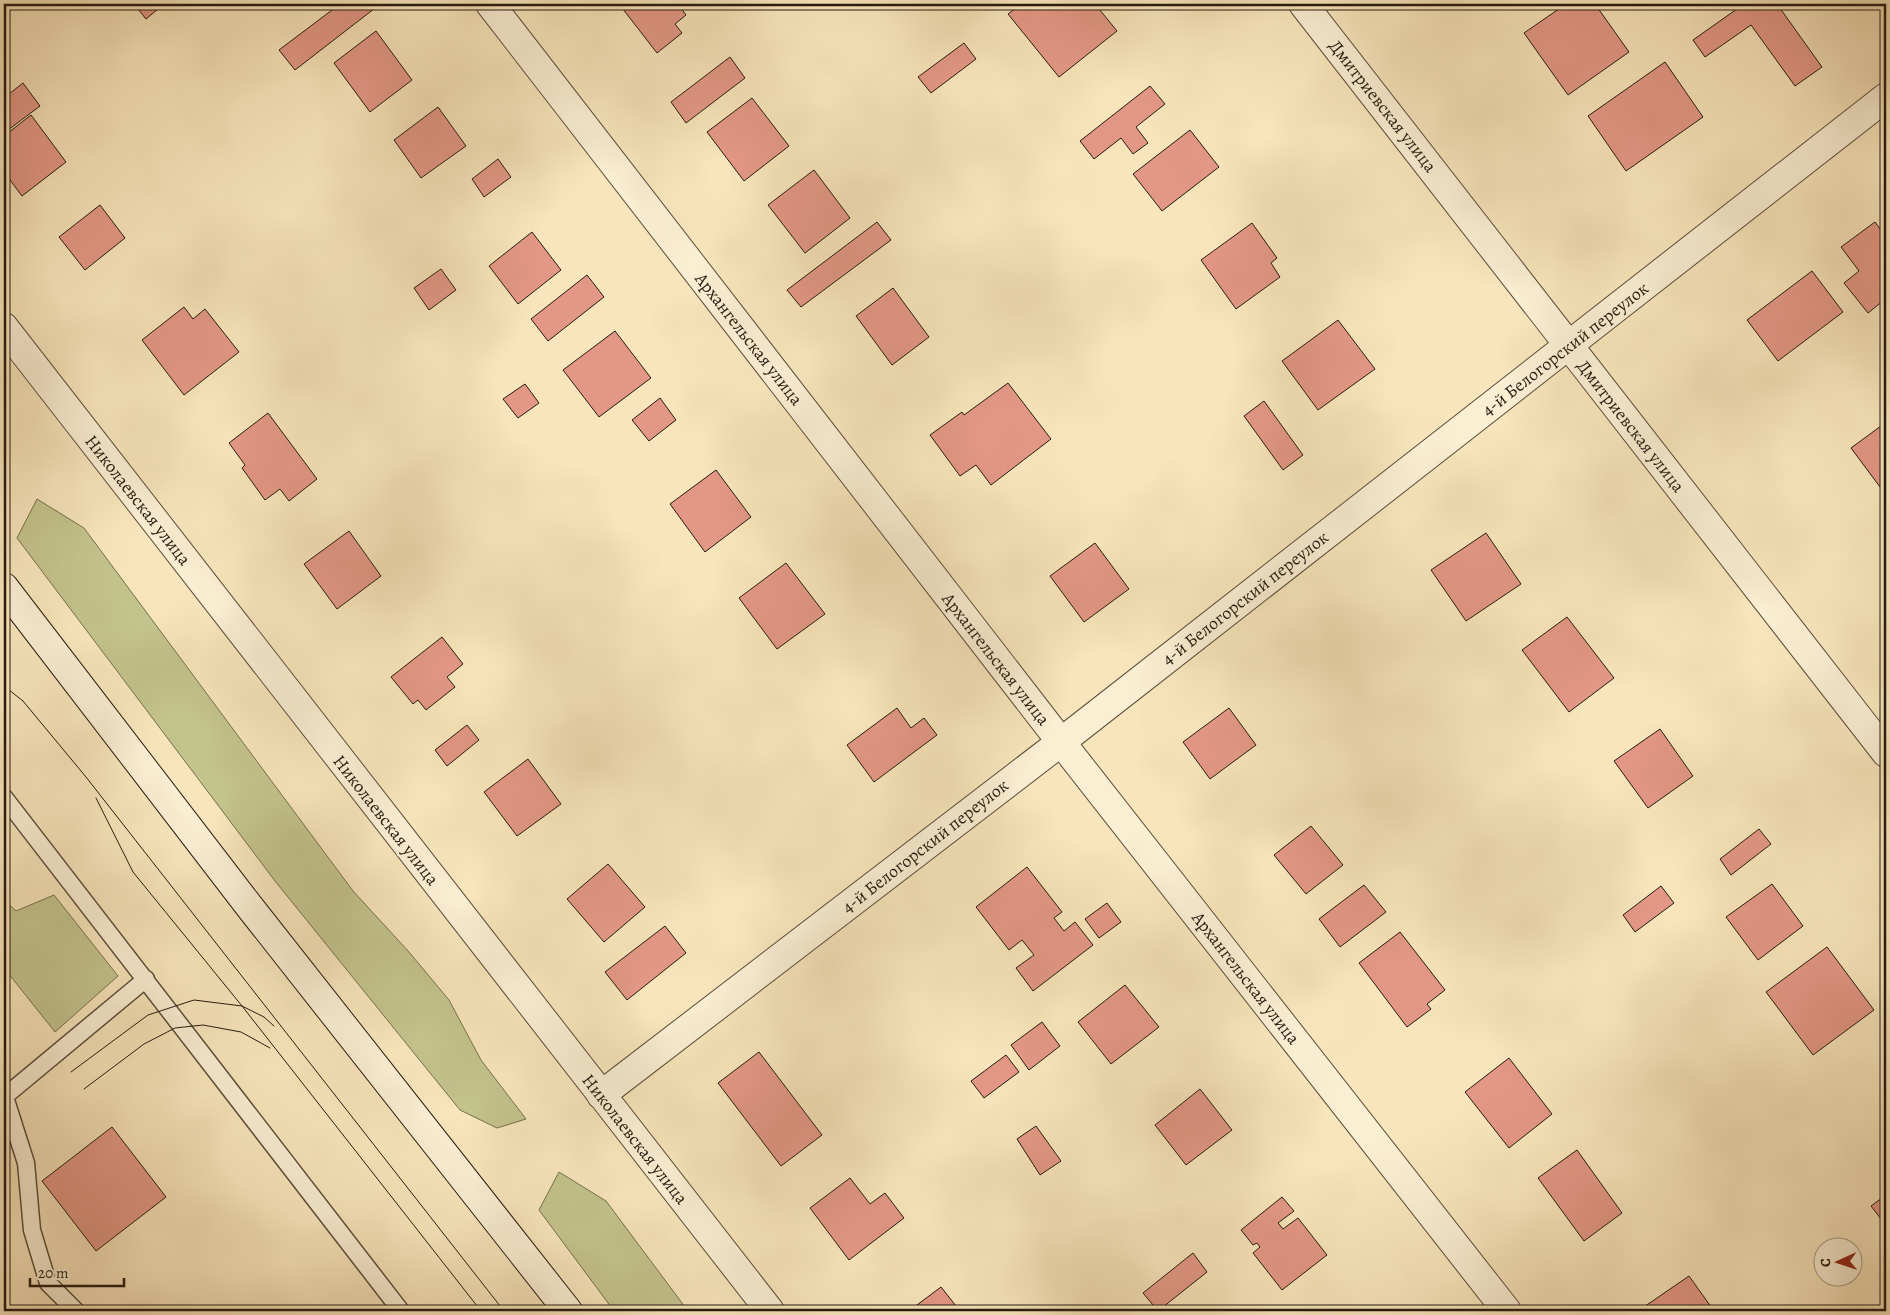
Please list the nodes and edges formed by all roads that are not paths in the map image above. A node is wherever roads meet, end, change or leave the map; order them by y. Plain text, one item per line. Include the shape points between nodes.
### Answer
1 (490, 4) edge
2 (1303, 4) edge
3 (1886, 98) edge
4 (4, 328) edge
5 (1569, 347) junction
6 (4, 587) edge
7 (1061, 742) junction
8 (1886, 754) edge
9 (4, 797) edge
10 (146, 978) junction
11 (601, 1095) junction
12 (4, 1096) edge
13 (76, 1311) edge
14 (401, 1311) edge
15 (568, 1311) edge
16 (770, 1311) edge
17 (1507, 1311) edge

1 - 7 street, Архангельская улица
2 - 5 street, Дмитриевская улица
3 - 5 street, 4-й Белогорский переулок
4 - 11 street, Николаевская улица
5 - 7 street, 4-й Белогорский переулок
5 - 8 street, Дмитриевская улица
6 - 15 street via 249,906
7 - 11 street, 4-й Белогорский переулок
7 - 17 street, Архангельская улица
9 - 10 lane
10 - 12 lane
10 - 14 lane
11 - 16 street, Николаевская улица
12 - 13 lane via 26,1162 32,1230 48,1283

